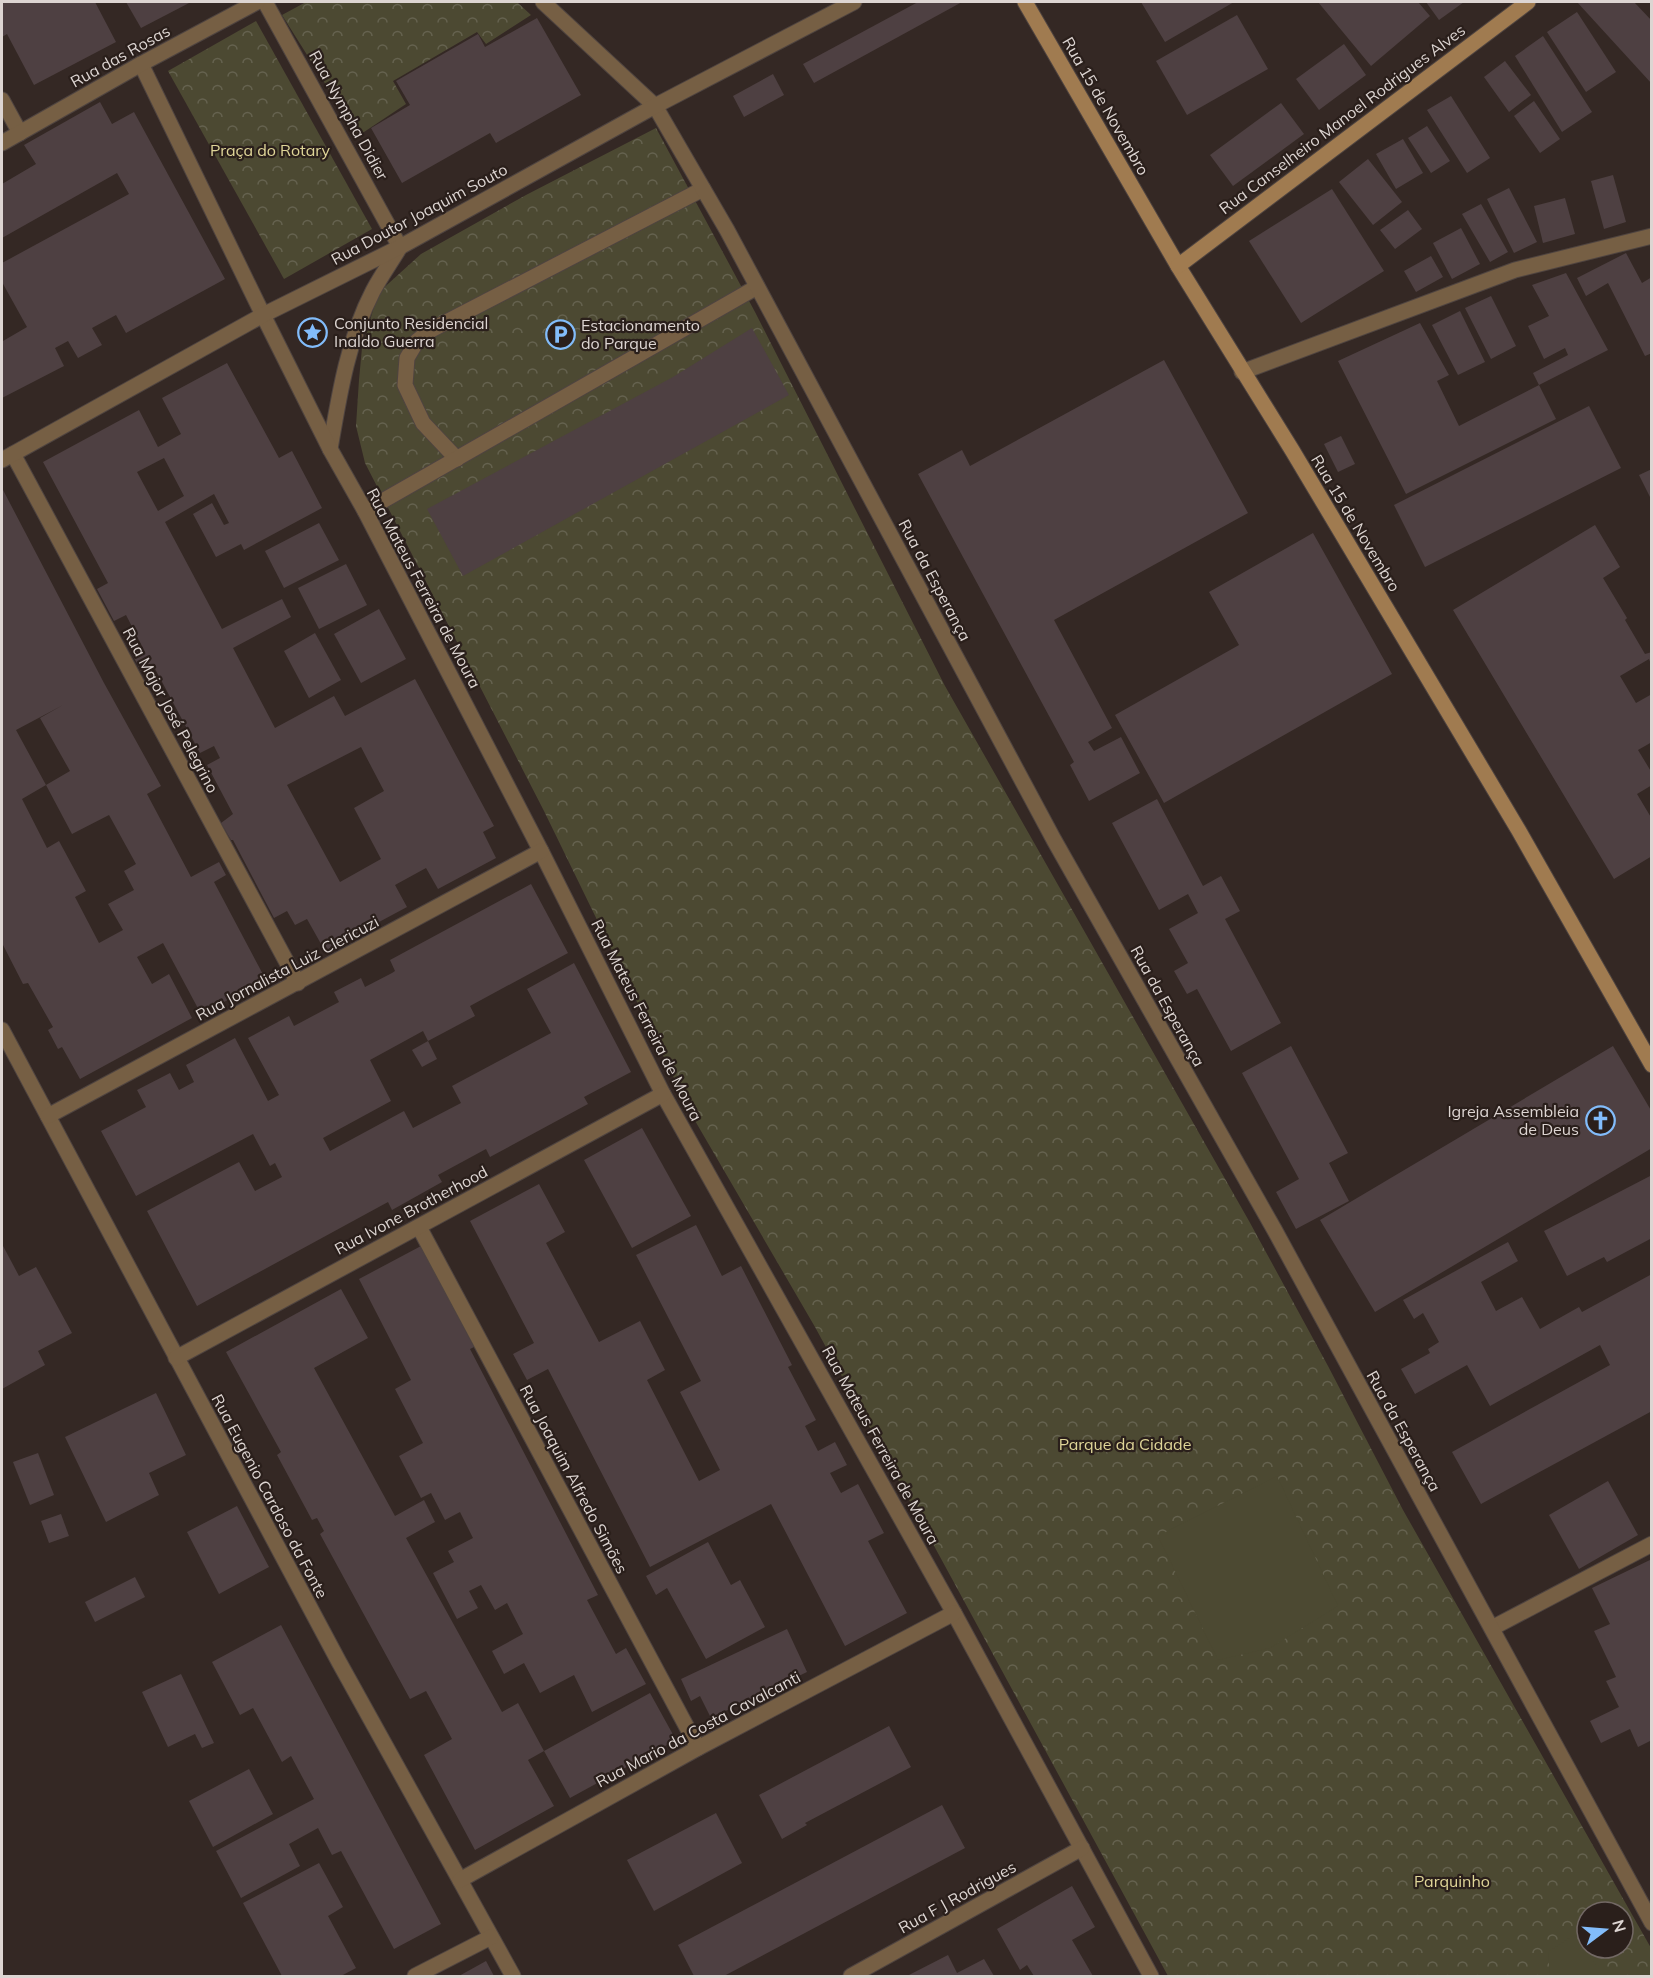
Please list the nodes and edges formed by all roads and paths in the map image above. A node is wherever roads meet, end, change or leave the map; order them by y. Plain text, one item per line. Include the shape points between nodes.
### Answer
1 (257, 2) edge
2 (265, 2) edge
3 (543, 2) edge
4 (854, 2) edge
5 (1025, 2) edge
6 (1528, 2) edge
7 (141, 63) junction
8 (2, 100) edge
9 (655, 106) junction
10 (20, 133) junction
11 (2, 143) edge
12 (702, 189) junction
13 (1652, 236) edge
14 (400, 247) junction
15 (1178, 266) junction
16 (757, 287) junction
17 (263, 315) junction
18 (1242, 372) junction
19 (330, 449) junction
20 (7, 457) edge
21 (457, 459) junction
22 (365, 511) junction
23 (542, 851) junction
24 (298, 983) junction
25 (2, 1030) edge
26 (1652, 1065) edge
27 (663, 1094) junction
28 (48, 1116) junction
29 (419, 1227) junction
30 (176, 1358) junction
31 (1652, 1544) edge
32 (954, 1612) junction
33 (1492, 1628) junction
34 (698, 1748) junction
35 (1082, 1848) junction
36 (460, 1880) junction
37 (1652, 1923) edge
38 (491, 1937) junction
39 (416, 1977) edge
40 (513, 1977) edge
41 (851, 1977) edge
42 (1151, 1977) edge

1 - 7 street, Rua das Rosas
2 - 14 street, Rua Nympha Didier
3 - 9 street, Rua da Esperança
4 - 9 street, Rua Doutor Joaquim Souto
5 - 15 main road, Rua 15 de Novembro
6 - 15 main road, Rua Canselheiro Manoel Rodrigues Alves
7 - 10 street, Rua das Rosas
7 - 17 street, Rua Mateus Ferreira de Moura
8 - 10 street
9 - 12 street, Rua da Esperança
9 - 14 street, Rua Doutor Joaquim Souto
10 - 11 street, Rua das Rosas
12 - 16 street, Rua da Esperança
12 - 21 street via 431,330 417,341 407,358 405,385 423,423
13 - 18 street via 1515,270
14 - 17 street, Rua Doutor Joaquim Souto
14 - 19 street via 372,293 353,343 339,393
15 - 18 main road, Rua 15 de Novembro
16 - 21 street
16 - 33 street, Rua da Esperança via 1054,840 1274,1229
17 - 19 street, Rua Mateus Ferreira de Moura
17 - 20 street, Rua Doutor Joaquim Souto
18 - 26 main road, Rua 15 de Novembro via 1519,831
19 - 22 street, Rua Mateus Ferreira de Moura
20 - 24 street, Rua Major José Pelegrino
21 - 22 street
22 - 23 street, Rua Mateus Ferreira de Moura
23 - 24 street, Rua Jornalista Luiz Clericuzi
23 - 27 street, Rua Mateus Ferreira de Moura
24 - 28 street, Rua Jornalista Luiz Clericuzi
25 - 28 street, Rua Eugenio Cardoso da Fonte
27 - 29 street, Rua Ivone Brotherhood
27 - 32 street, Rua Mateus Ferreira de Moura
28 - 30 street, Rua Eugenio Cardoso da Fonte
29 - 30 street, Rua Ivone Brotherhood
29 - 34 street, Rua Joaquim Alfredo Simões
30 - 36 street, Rua Eugenio Cardoso da Fonte
31 - 33 street
32 - 34 street, Rua Mario da Costa Cavalcanti
32 - 35 street, Rua Mateus Ferreira de Moura
33 - 37 street, Rua da Esperança
34 - 36 street, Rua Mario da Costa Cavalcanti
35 - 41 street, Rua F J Rodrigues
35 - 42 street, Rua Mateus Ferreira de Moura
36 - 38 street, Rua Eugenio Cardoso da Fonte
38 - 39 street
38 - 40 street, Rua Eugenio Cardoso da Fonte

